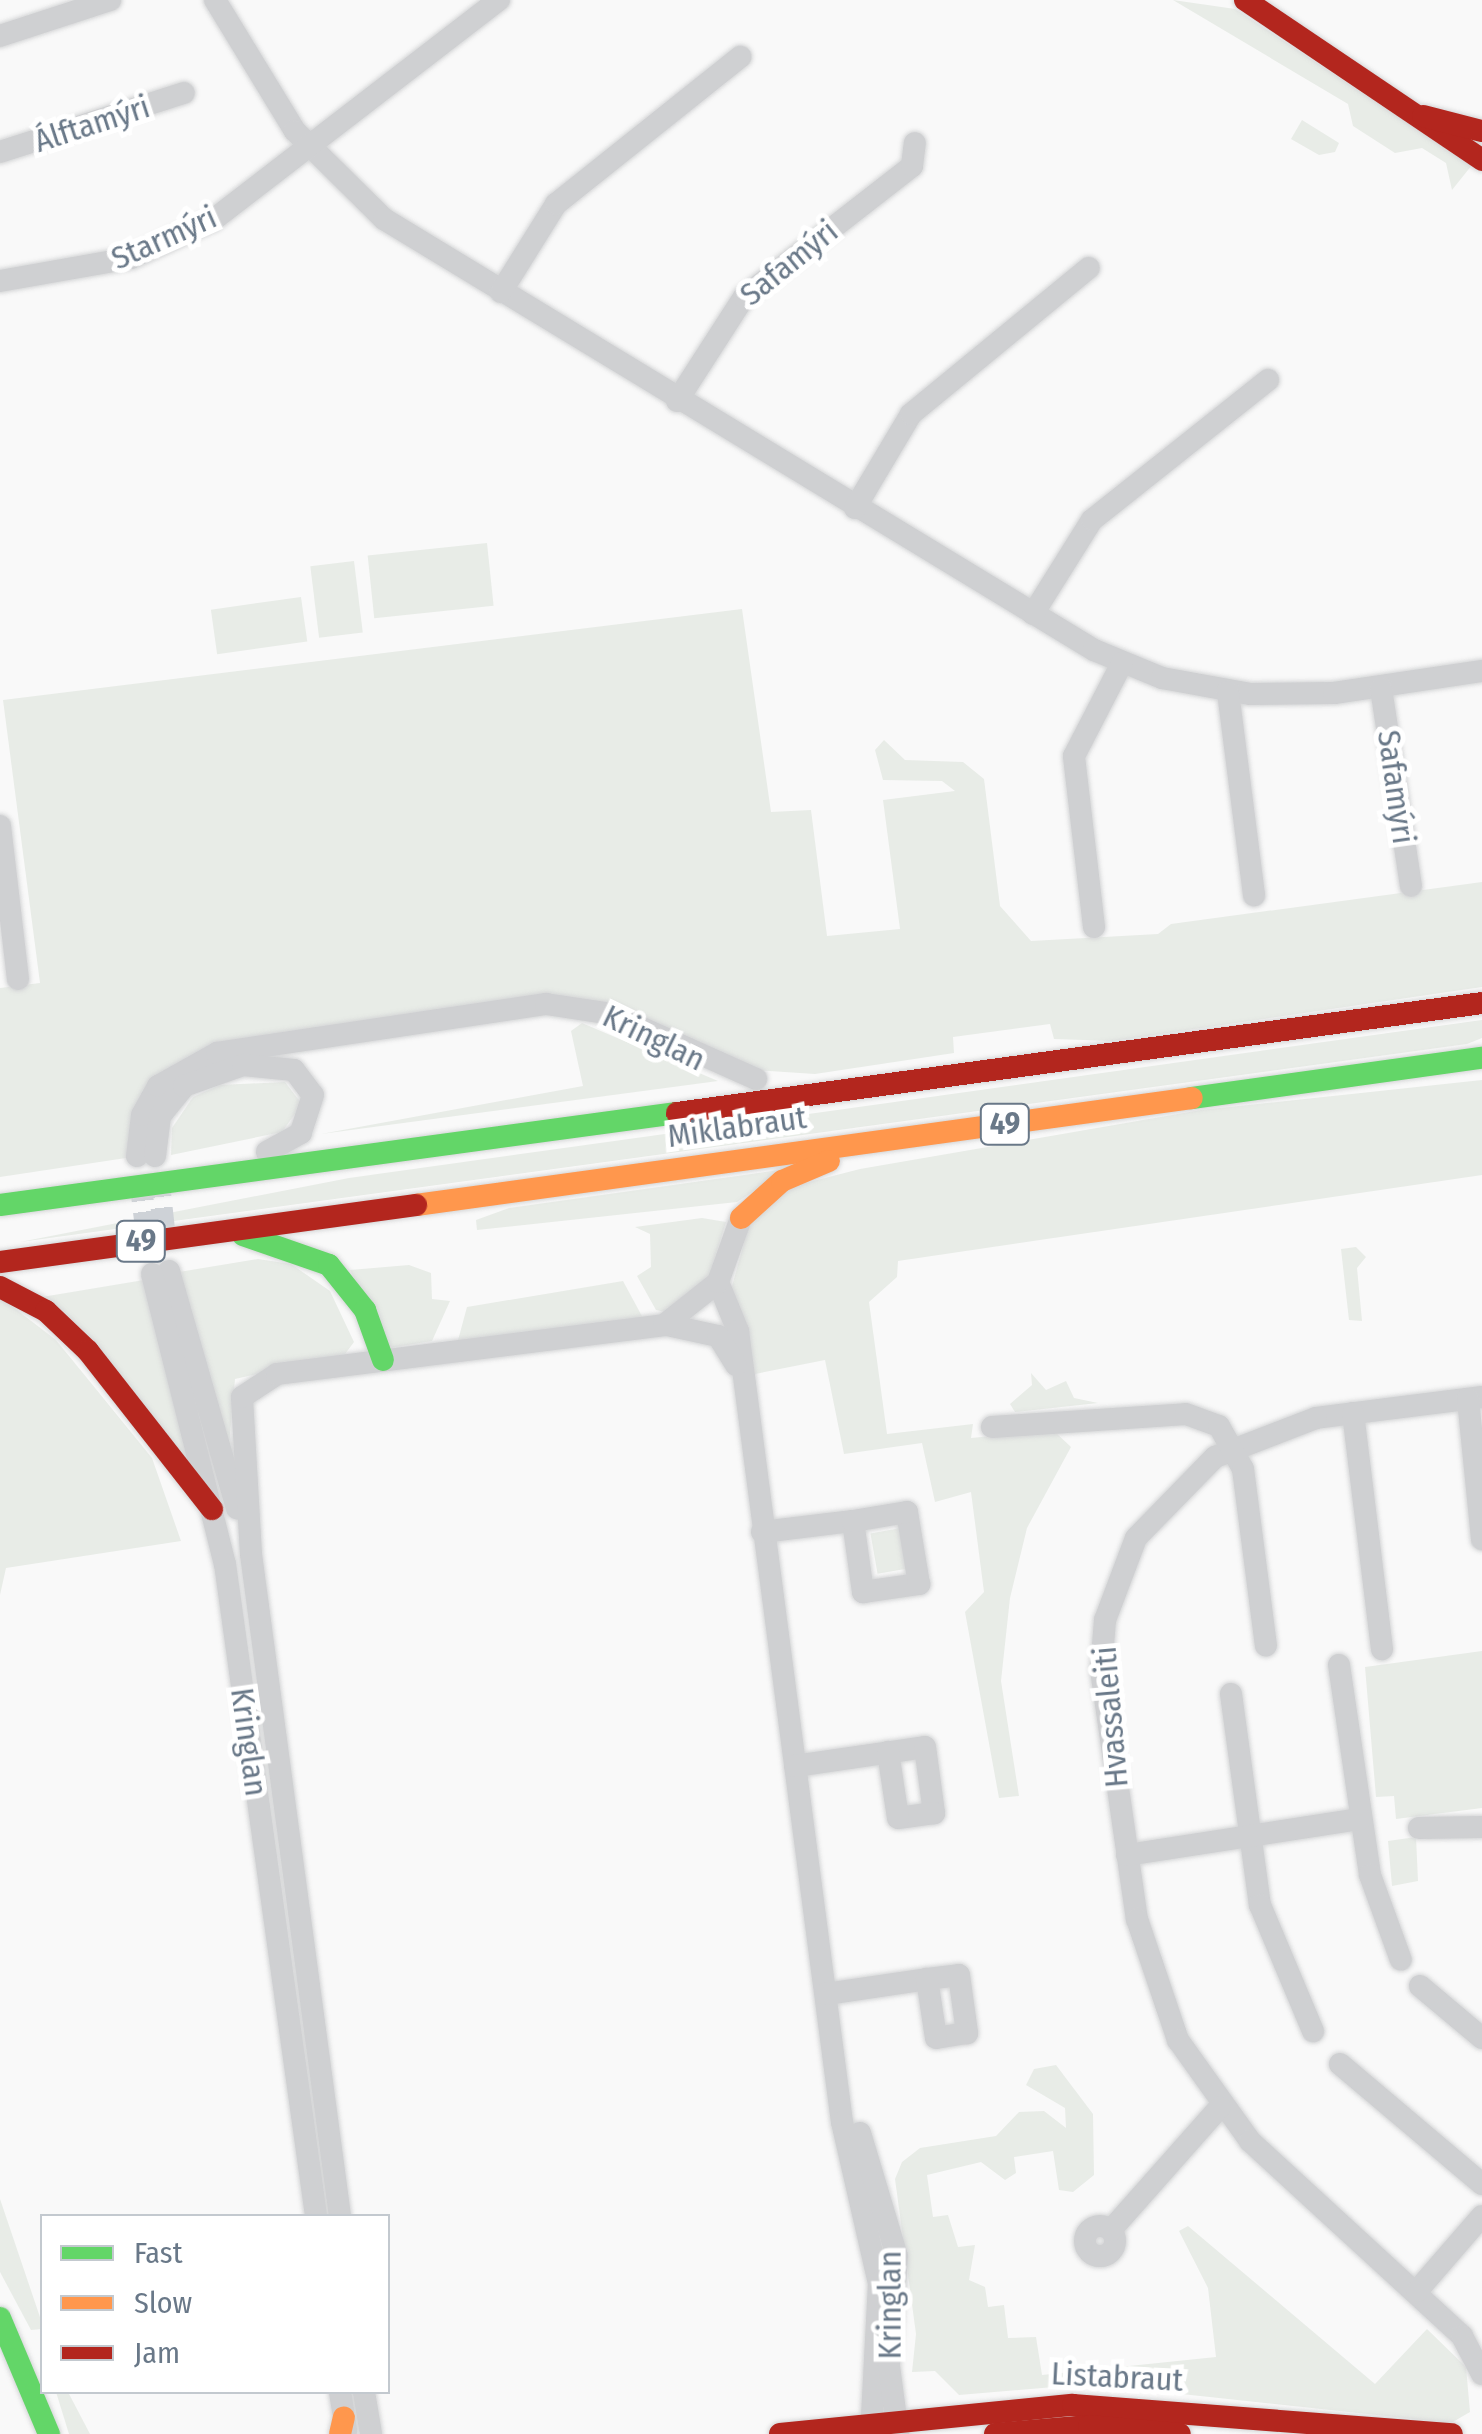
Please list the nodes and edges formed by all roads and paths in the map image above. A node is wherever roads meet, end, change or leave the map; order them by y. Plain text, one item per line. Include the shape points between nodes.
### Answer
1 (110, 0) edge
2 (216, 0) edge
3 (499, 0) edge
4 (1245, 0) edge
5 (0, 36) edge
6 (740, 57) dead end
7 (184, 93) dead end
8 (1420, 116) junction
9 (1482, 132) edge
10 (915, 143) dead end
11 (310, 150) junction
12 (0, 152) edge
13 (1482, 160) edge
14 (1089, 268) dead end
15 (0, 281) edge
16 (501, 292) junction
17 (1268, 380) dead end
18 (677, 401) junction
19 (855, 508) junction
20 (1033, 614) junction
21 (1122, 663) junction
22 (1482, 671) edge
23 (1381, 688) junction
24 (1228, 692) junction
25 (0, 826) edge
26 (1, 851) edge
27 (1410, 886) dead end
28 (1254, 894) dead end
29 (1094, 926) dead end
30 (18, 978) dead end
31 (1482, 1002) edge
32 (1100, 1056) junction
33 (1482, 1058) edge
34 (756, 1079) joint
35 (875, 1142) junction
36 (266, 1152) joint
37 (180, 1183) junction
38 (0, 1206) edge
39 (741, 1218) joint
40 (214, 1230) junction
41 (0, 1262) edge
42 (718, 1282) junction
43 (0, 1287) edge
44 (664, 1325) junction
45 (384, 1360) junction
46 (740, 1372) junction
47 (1475, 1398) edge
48 (1353, 1413) junction
49 (992, 1427) dead end
50 (1232, 1446) junction
51 (212, 1509) junction
52 (853, 1520) dead end
53 (762, 1532) junction
54 (1482, 1540) edge
55 (251, 1554) junction
56 (1266, 1646) dead end
57 (1382, 1648) dead end
58 (1340, 1665) dead end
59 (1231, 1694) dead end
60 (888, 1752) dead end
61 (794, 1766) junction
62 (1360, 1818) junction
63 (1482, 1827) edge
64 (1419, 1828) dead end
65 (1250, 1834) junction
66 (1127, 1855) junction
67 (1401, 1960) dead end
68 (927, 1979) dead end
69 (1420, 1986) dead end
70 (826, 1994) junction
71 (1312, 2031) dead end
72 (1482, 2038) edge
73 (837, 2063) junction
74 (1340, 2064) dead end
75 (1220, 2106) junction
76 (1482, 2184) edge
77 (316, 2214) edge
78 (340, 2214) edge
79 (1482, 2216) edge
80 (1111, 2230) dead end
81 (1417, 2291) junction
82 (0, 2318) edge
83 (1482, 2374) edge
84 (340, 2394) edge
85 (364, 2394) edge
86 (897, 2427) edge
87 (344, 2428) edge
88 (1304, 2428) edge
89 (870, 2429) edge
90 (49, 2434) edge
91 (371, 2434) edge
92 (780, 2434) edge
93 (995, 2434) edge
94 (1180, 2434) edge
95 (1452, 2434) edge

1 - 5 street
2 - 11 street, Safamýri
3 - 11 street
4 - 8 main road
6 - 16 street via 556,204
7 - 12 street, Álftamýri
8 - 9 main road
8 - 13 main road
10 - 18 street, Safamýri via 912,166 744,297
11 - 15 street, Starmýri via 176,240 92,268
11 - 16 street, Safamýri via 384,219
14 - 19 street via 911,414
16 - 18 street, Safamýri
17 - 20 street via 1092,520
18 - 19 street, Safamýri
19 - 20 street, Safamýri
20 - 21 street, Safamýri
21 - 24 street, Safamýri
21 - 29 street via 1074,756
22 - 23 street, Safamýri
23 - 24 street, Safamýri
23 - 27 street, Safamýri
24 - 28 street
25 - 26 street
26 - 30 street
31 - 32 main road, Miklabraut / 49
32 - 34 main road via 1029,1049
32 - 37 main road, Miklabraut / 49
33 - 35 main road, Miklabraut / 49
34 - 36 street, Kringlan via 611,1014 546,1004 217,1052 158,1086 142,1115 146,1156 160,1116 184,1086 243,1066 294,1070 312,1095 302,1133
35 - 39 main road via 782,1182
35 - 40 main road, Miklabraut / 49
36 - 37 main road via 226,1159
37 - 38 main road, Miklabraut / 49
39 - 42 street
40 - 41 main road, Miklabraut / 49
40 - 45 main road via 282,1242 329,1265 365,1310
42 - 44 street
42 - 46 street, Kringlan via 738,1331
43 - 51 main road via 46,1311 88,1351
44 - 45 street, Kringlan
44 - 46 street, Kringlan via 718,1336
45 - 55 street, Kringlan via 277,1374 242,1396
46 - 53 street, Kringlan
47 - 48 street, Hvassaleiti
47 - 54 street, Hvassaleiti
48 - 50 street, Hvassaleiti
48 - 57 street
49 - 50 street via 1186,1414 1220,1426
50 - 56 street via 1243,1469
50 - 66 street, Hvassaleiti via 1150,1518 1105,1620 1104,1699
51 - 55 street, Kringlan via 160,1272
51 - 77 street, Kringlan
52 - 53 street
53 - 61 street, Kringlan
55 - 78 street, Kringlan
58 - 62 street
59 - 65 street
60 - 61 street
61 - 70 street, Kringlan
62 - 65 street
62 - 67 street via 1378,1910
63 - 64 street
65 - 66 street
65 - 71 street via 1260,1905
66 - 75 street, Hvassaleiti via 1155,1987
68 - 70 street
69 - 72 street
70 - 73 street, Kringlan
73 - 86 street, Kringlan via 897,2256 889,2366
73 - 89 street, Kringlan via 879,2284
74 - 76 street
75 - 80 street
75 - 81 street, Hvassaleiti
79 - 81 street
81 - 83 street, Hvassaleiti via 1462,2336
82 - 90 main road
84 - 87 street
85 - 91 street
86 - 88 main road, Listabraut via 1073,2404
86 - 89 main road, Listabraut
88 - 95 main road, Listabraut
89 - 92 main road, Listabraut
93 - 94 main road, Listabraut via 1089,2426

